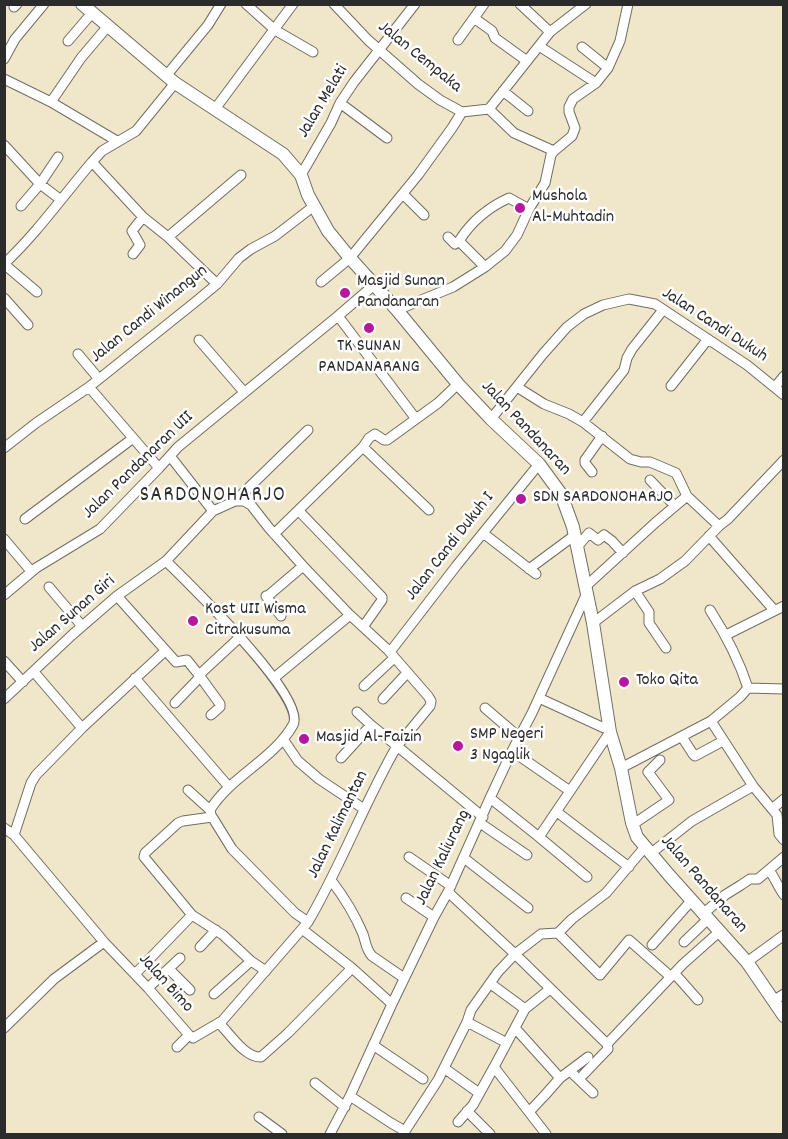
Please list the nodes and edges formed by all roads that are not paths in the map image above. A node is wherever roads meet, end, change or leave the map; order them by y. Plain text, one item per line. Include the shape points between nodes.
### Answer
1 (44, 4) edge
2 (82, 4) edge
3 (221, 4) edge
4 (246, 4) edge
5 (293, 4) edge
6 (334, 4) edge
7 (415, 4) edge
8 (484, 4) edge
9 (586, 4) edge
10 (628, 4) edge
11 (525, 6) edge
12 (92, 13) junction
13 (474, 18) junction
14 (108, 26) junction
15 (275, 30) junction
16 (550, 32) junction
17 (458, 40) dead end
18 (68, 41) dead end
19 (539, 46) junction
20 (582, 47) dead end
21 (379, 48) junction
22 (313, 52) dead end
23 (4, 59) edge
24 (527, 61) junction
25 (608, 68) junction
26 (4, 79) edge
27 (170, 79) junction
28 (596, 83) junction
29 (503, 91) junction
30 (51, 102) junction
31 (340, 103) junction
32 (215, 109) junction
33 (489, 109) junction
34 (528, 111) dead end
35 (462, 112) junction
36 (387, 138) dead end
37 (117, 141) junction
38 (4, 145) edge
39 (554, 150) junction
40 (58, 157) dead end
41 (92, 162) junction
42 (241, 174) dead end
43 (301, 175) junction
44 (40, 184) junction
45 (403, 194) junction
46 (61, 200) junction
47 (21, 206) dead end
48 (314, 207) junction
49 (529, 209) junction
50 (424, 215) dead end
51 (143, 218) junction
52 (168, 237) junction
53 (448, 237) dead end
54 (459, 241) junction
55 (133, 254) dead end
56 (350, 258) junction
57 (4, 264) edge
58 (485, 267) junction
59 (321, 282) dead end
60 (217, 284) junction
61 (374, 285) junction
62 (37, 292) dead end
63 (4, 298) edge
64 (397, 310) junction
65 (663, 310) junction
66 (338, 316) junction
67 (28, 325) dead end
68 (708, 339) junction
69 (199, 340) dead end
70 (78, 354) dead end
71 (783, 376) edge
72 (99, 379) junction
73 (458, 384) junction
74 (671, 386) dead end
75 (89, 387) junction
76 (517, 387) junction
77 (775, 387) junction
78 (244, 392) junction
79 (783, 395) edge
80 (416, 419) junction
81 (491, 419) junction
82 (583, 422) junction
83 (308, 430) dead end
84 (602, 436) junction
85 (132, 439) junction
86 (363, 447) junction
87 (4, 448) edge
88 (170, 456) junction
89 (783, 460) edge
90 (538, 464) junction
91 (159, 468) junction
92 (592, 472) dead end
93 (650, 480) dead end
94 (687, 496) junction
95 (236, 501) junction
96 (675, 506) junction
97 (429, 510) dead end
98 (213, 511) junction
99 (298, 511) junction
100 (25, 519) dead end
101 (719, 526) junction
102 (483, 533) junction
103 (274, 534) junction
104 (709, 536) junction
105 (4, 539) edge
106 (576, 541) junction
107 (623, 553) junction
108 (166, 561) junction
109 (303, 566) junction
110 (31, 571) junction
111 (49, 587) dead end
112 (586, 591) junction
113 (635, 591) junction
114 (4, 595) edge
115 (117, 596) junction
116 (779, 608) edge
117 (710, 610) dead end
118 (350, 615) junction
119 (281, 616) dead end
120 (593, 623) junction
121 (82, 626) junction
122 (363, 627) junction
123 (726, 635) junction
124 (240, 637) junction
125 (666, 648) dead end
126 (165, 651) junction
127 (392, 655) junction
128 (4, 661) edge
129 (34, 672) junction
130 (407, 673) junction
131 (199, 676) junction
132 (135, 678) junction
133 (274, 678) junction
134 (23, 682) junction
135 (364, 686) dead end
136 (748, 688) junction
137 (783, 689) edge
138 (538, 698) junction
139 (4, 699) edge
140 (383, 699) dead end
141 (175, 702) dead end
142 (485, 708) dead end
143 (357, 712) dead end
144 (211, 715) dead end
145 (711, 721) junction
146 (371, 725) junction
147 (82, 728) junction
148 (607, 730) junction
149 (682, 737) junction
150 (519, 738) junction
151 (283, 739) junction
152 (723, 741) junction
153 (397, 746) junction
154 (512, 751) junction
155 (341, 758) dead end
156 (660, 760) dead end
157 (621, 768) junction
158 (753, 786) junction
159 (229, 787) junction
160 (188, 790) dead end
161 (570, 791) junction
162 (490, 798) junction
163 (783, 799) edge
164 (364, 809) junction
165 (772, 809) junction
166 (557, 812) junction
167 (211, 814) junction
168 (481, 820) junction
169 (632, 825) junction
170 (4, 828) edge
171 (14, 836) junction
172 (539, 837) junction
173 (783, 840) edge
174 (648, 850) junction
175 (527, 855) dead end
176 (409, 857) dead end
177 (783, 857) edge
178 (464, 858) junction
179 (629, 867) junction
180 (769, 870) junction
181 (587, 877) dead end
182 (331, 880) junction
183 (450, 889) junction
184 (783, 896) edge
185 (406, 898) dead end
186 (692, 901) junction
187 (528, 908) dead end
188 (192, 915) junction
189 (434, 917) junction
190 (706, 917) junction
191 (305, 926) junction
192 (216, 930) junction
193 (719, 932) junction
194 (558, 933) junction
195 (783, 936) edge
196 (104, 942) junction
197 (684, 942) dead end
198 (652, 945) dead end
199 (200, 947) dead end
200 (515, 954) junction
201 (180, 958) dead end
202 (251, 961) junction
203 (747, 962) junction
204 (352, 968) junction
205 (169, 969) junction
206 (266, 971) junction
207 (135, 974) junction
208 (673, 975) junction
209 (404, 978) junction
210 (491, 984) junction
211 (148, 988) junction
212 (550, 989) junction
213 (190, 990) dead end
214 (214, 994) dead end
215 (778, 997) edge
216 (698, 1000) dead end
217 (392, 1004) junction
218 (525, 1008) junction
219 (783, 1016) edge
220 (467, 1022) junction
221 (219, 1023) junction
222 (4, 1028) edge
223 (515, 1028) junction
224 (189, 1035) junction
225 (507, 1043) junction
226 (607, 1044) junction
227 (373, 1045) junction
228 (177, 1047) dead end
229 (588, 1056) dead end
230 (494, 1067) junction
231 (444, 1068) junction
232 (570, 1071) junction
233 (583, 1075) dead end
234 (560, 1078) junction
235 (423, 1079) dead end
236 (315, 1083) dead end
237 (479, 1093) junction
238 (593, 1094) dead end
239 (350, 1096) junction
240 (345, 1107) junction
241 (467, 1112) junction
242 (529, 1112) junction
243 (259, 1117) dead end
244 (458, 1122) dead end
245 (407, 1133) edge
246 (282, 1134) edge
247 (330, 1134) edge
248 (490, 1134) edge
249 (546, 1134) edge

1 - 23 street
2 - 12 main road, Jalan Pandanaran
3 - 27 street
4 - 15 street
5 - 15 street
6 - 21 street, Jalan Cempaka
7 - 21 street, Jalan Melati
8 - 13 street
9 - 16 street
10 - 25 street via 620,41
11 - 16 street
12 - 14 main road, Jalan Pandanaran
12 - 18 street
13 - 17 street
13 - 24 street
14 - 27 main road, Jalan Pandanaran
14 - 30 street
15 - 22 street
15 - 32 street
16 - 19 street
19 - 24 street
19 - 28 street
20 - 25 street
21 - 31 street, Jalan Melati
21 - 35 street, Jalan Cempaka via 425,89
24 - 29 street
25 - 28 street
26 - 30 street
27 - 32 main road, Jalan Pandanaran
27 - 37 street via 136,131
28 - 39 street via 573,99 569,112 575,128 572,136
29 - 33 street
29 - 34 street
30 - 37 street
31 - 36 street
31 - 43 street, Jalan Melati
32 - 43 main road, Jalan Pandanaran via 283,154
33 - 35 street, Jalan Cempaka
33 - 39 street via 514,134
35 - 45 street
37 - 41 street
38 - 44 street
39 - 49 street via 545,183
40 - 44 street
41 - 46 street
41 - 51 street
42 - 52 street
43 - 48 main road, Jalan Pandanaran
44 - 46 street
44 - 47 street
45 - 50 street
45 - 56 street
46 - 57 street
48 - 56 main road, Jalan Pandanaran
48 - 60 street, Jalan Candi Winangun via 239,258
49 - 54 street via 509,198 495,205
49 - 58 street via 517,235
51 - 52 street
51 - 55 street via 132,231 140,245
52 - 60 street
53 - 54 street via 455,244
54 - 58 street
56 - 59 street
56 - 61 main road, Jalan Pandanaran
57 - 62 street
58 - 64 street via 453,287
60 - 72 street, Jalan Candi Winangun
61 - 64 main road, Jalan Pandanaran
61 - 66 street, Jalan Pandanaran UII
63 - 67 street
64 - 73 main road, Jalan Pandanaran
65 - 68 street, Jalan Candi Dukuh
65 - 76 street, Jalan Candi Dukuh via 655,304 629,299 584,314 567,327
65 - 82 street via 632,349 624,370
66 - 78 street, Jalan Pandanaran UII
66 - 80 street
68 - 74 street
68 - 77 street, Jalan Candi Dukuh
69 - 78 street
70 - 72 street
71 - 77 street
72 - 75 street, Jalan Candi Winangun
73 - 80 street
73 - 81 main road, Jalan Pandanaran
75 - 85 street
75 - 87 street, Jalan Candi Winangun
76 - 81 street, Jalan Candi Dukuh
76 - 82 street
77 - 79 street, Jalan Candi Dukuh
78 - 88 street, Jalan Pandanaran UII
80 - 86 street via 387,440 371,436
81 - 90 main road, Jalan Pandanaran
82 - 84 street
83 - 95 street
84 - 92 street via 585,460
84 - 94 street via 630,459 676,472
85 - 91 street
85 - 100 street
86 - 97 street
86 - 99 street
88 - 91 street, Jalan Pandanaran UII
88 - 98 street
89 - 101 street
90 - 102 street, Jalan Candi Dukuh I
90 - 106 main road, Jalan Pandanaran via 561,494
91 - 110 street, Jalan Pandanaran UII via 100,529
93 - 96 street
94 - 96 street
94 - 101 street
95 - 98 street
95 - 103 street via 251,505
96 - 107 street
98 - 108 street, Jalan Sunan Giri
99 - 103 street
99 - 122 street via 382,597
101 - 104 street
102 - 106 street via 532,571
102 - 127 street, Jalan Candi Dukuh I
103 - 109 street
104 - 113 street via 685,561
104 - 116 street
105 - 110 street
106 - 107 street via 589,533 598,540 604,535
106 - 112 main road, Jalan Pandanaran
107 - 112 street
108 - 115 street, Jalan Sunan Giri
108 - 124 street
109 - 118 street
109 - 119 street via 266,596
110 - 114 street, Jalan Pandanaran UII
111 - 121 street
112 - 120 main road, Jalan Pandanaran
112 - 138 street, Jalan Kaliurang
113 - 120 street
113 - 125 street
115 - 121 street, Jalan Sunan Giri
115 - 126 street
116 - 123 street
117 - 123 street
118 - 122 street
118 - 133 street
120 - 148 main road, Jalan Pandanaran
121 - 129 street, Jalan Sunan Giri
122 - 127 street
123 - 136 street
124 - 131 street
124 - 133 street
126 - 131 street via 176,662 187,660
126 - 132 street
127 - 130 street
127 - 135 street, Jalan Candi Dukuh I
128 - 134 street
129 - 134 street, Jalan Sunan Giri
129 - 147 street
130 - 140 street
130 - 153 street, Jalan Kalimantan via 431,701
131 - 141 street
131 - 144 street via 220,704
132 - 147 street
132 - 159 street
133 - 151 street via 295,719
134 - 139 street, Jalan Sunan Giri
136 - 137 street
136 - 145 street
138 - 148 street
138 - 150 street, Jalan Kaliurang
142 - 150 street
143 - 146 street
145 - 149 street
145 - 152 street
146 - 153 street
146 - 155 street
147 - 171 street via 33,779
148 - 157 main road, Jalan Pandanaran
148 - 161 street
149 - 152 street via 695,756
149 - 157 street
150 - 154 street, Jalan Kaliurang
151 - 159 street
151 - 164 street via 298,761
152 - 158 street
153 - 164 street, Jalan Kalimantan
153 - 168 street
154 - 161 street
154 - 162 street, Jalan Kaliurang
156 - 169 street via 648,772 669,800
157 - 169 main road, Jalan Pandanaran
158 - 165 street
158 - 174 street
159 - 167 street via 217,799
160 - 167 street
161 - 166 street
162 - 168 street, Jalan Kaliurang
162 - 172 street
163 - 165 street
164 - 182 street, Jalan Kalimantan
165 - 173 street
166 - 172 street
166 - 179 street
167 - 188 street via 178,823 144,855
167 - 191 street via 232,849
168 - 175 street
168 - 178 street, Jalan Kaliurang
169 - 174 main road, Jalan Pandanaran
170 - 171 street, Jalan Bimo
171 - 196 street, Jalan Bimo
172 - 181 street
174 - 179 street
174 - 186 main road, Jalan Pandanaran
176 - 183 street
177 - 180 street
178 - 183 street, Jalan Kaliurang
178 - 187 street
179 - 194 street via 606,893
180 - 184 street
180 - 190 street via 725,896
182 - 191 street, Jalan Kalimantan
182 - 209 street via 345,898 368,952
183 - 189 street, Jalan Kaliurang
183 - 200 street
185 - 189 street
186 - 190 main road, Jalan Pandanaran
186 - 198 street
188 - 192 street
188 - 207 street
189 - 209 street, Jalan Kaliurang
190 - 193 main road, Jalan Pandanaran
190 - 197 street
191 - 204 street
191 - 206 street, Jalan Bimo
192 - 199 street
192 - 202 street
193 - 203 main road, Jalan Pandanaran
193 - 208 street
194 - 200 street via 541,934
194 - 208 street via 600,975 629,940
195 - 203 street
196 - 207 street, Jalan Bimo
196 - 222 street via 54,979
200 - 210 street
200 - 212 street
201 - 205 street
202 - 206 street
202 - 214 street
203 - 215 main road, Jalan Pandanaran
204 - 217 street
204 - 221 street via 261,1057 246,1052
205 - 211 street
205 - 213 street
206 - 221 street, Jalan Bimo
207 - 211 street, Jalan Bimo
208 - 216 street
208 - 226 street
209 - 217 street, Jalan Kaliurang
210 - 218 street
210 - 220 street via 471,1010
211 - 224 street, Jalan Bimo
212 - 218 street
212 - 226 street
215 - 219 main road, Jalan Pandanaran
217 - 227 street, Jalan Kaliurang
218 - 223 street
220 - 225 street
220 - 231 street
221 - 224 street, Jalan Bimo via 195,1038
223 - 225 street
223 - 234 street
224 - 228 street
225 - 230 street
226 - 233 street via 608,1049
227 - 235 street
227 - 239 street, Jalan Kaliurang
229 - 232 street
230 - 237 street
230 - 242 street
231 - 237 street
231 - 245 street
232 - 234 street
232 - 238 street
234 - 242 street
236 - 240 street
237 - 241 street
239 - 240 street, Jalan Kaliurang
239 - 245 street
240 - 247 street, Jalan Kaliurang
241 - 244 street
241 - 248 street
242 - 249 street
243 - 246 street

